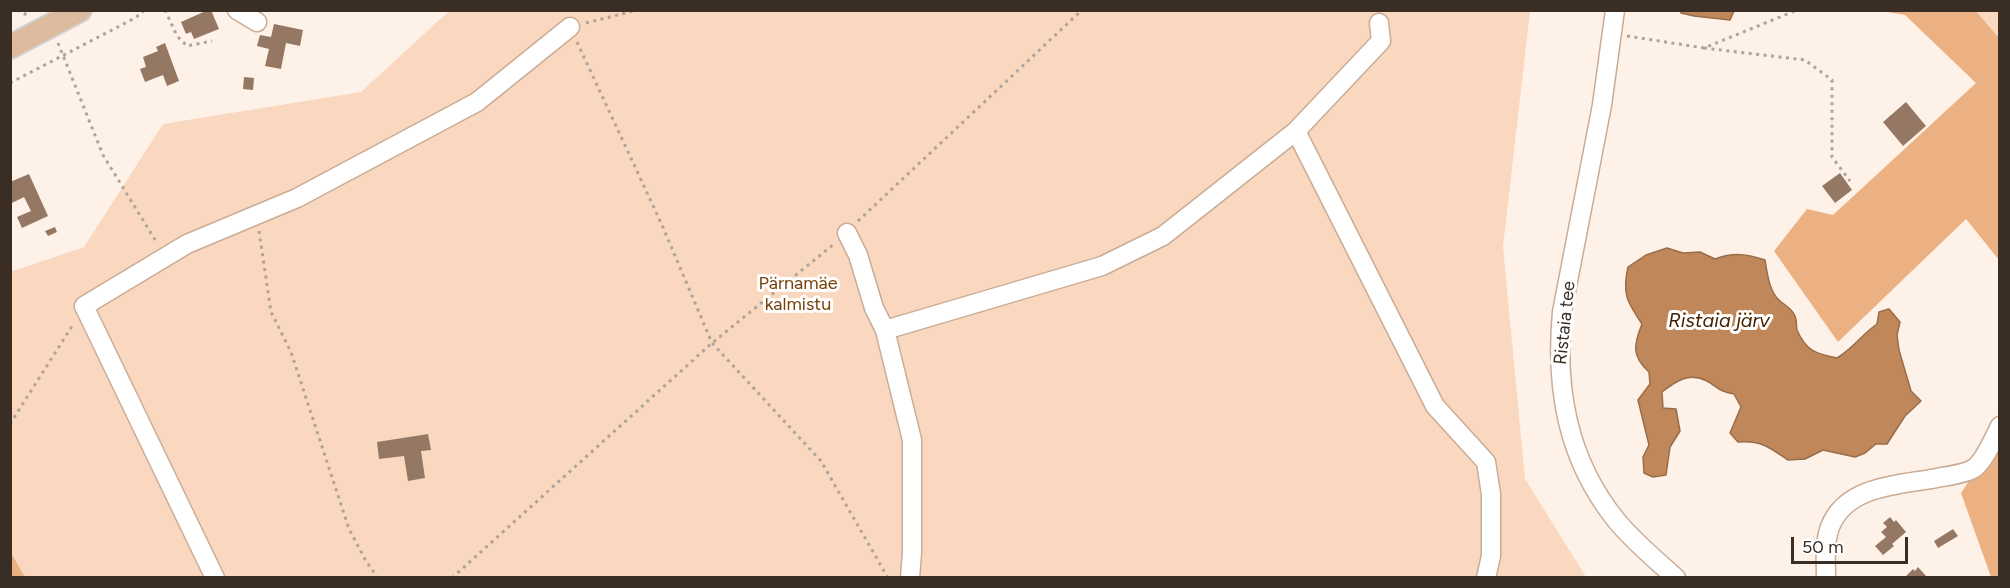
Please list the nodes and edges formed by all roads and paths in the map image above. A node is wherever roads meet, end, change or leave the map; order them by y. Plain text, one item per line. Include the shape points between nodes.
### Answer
1 (80, 10) edge
2 (145, 10) edge
3 (165, 10) edge
4 (237, 10) edge
5 (637, 10) edge
6 (1082, 10) edge
7 (1616, 10) edge
8 (1797, 10) edge
9 (257, 22) dead end
10 (1379, 23) dead end
11 (51, 26) junction
12 (570, 27) junction
13 (1613, 33) junction
14 (212, 41) dead end
15 (10, 47) edge
16 (1704, 48) junction
17 (63, 57) junction
18 (10, 83) edge
19 (1296, 131) junction
20 (1850, 181) dead end
21 (255, 216) junction
22 (847, 233) junction
23 (166, 257) junction
24 (84, 306) junction
25 (885, 330) junction
26 (712, 343) junction
27 (10, 424) edge
28 (2000, 426) edge
29 (215, 578) edge
30 (378, 578) edge
31 (452, 578) edge
32 (888, 578) edge
33 (910, 578) edge
34 (1486, 578) edge
35 (1676, 578) edge
36 (1826, 578) edge

1 - 11 main road
2 - 17 path
3 - 14 path via 177,36 187,46
4 - 9 street
5 - 12 path
6 - 22 path
7 - 13 street, Ristaia tee
8 - 16 path
10 - 19 street via 1381,41
11 - 15 main road
11 - 17 path
12 - 21 street via 477,102 297,198
12 - 26 path
13 - 16 path
13 - 35 street, Ristaia tee via 1562,312 1561,387 1569,430 1601,500 1634,539
16 - 20 path via 1805,60 1832,80 1832,157
17 - 18 path
17 - 23 path via 102,155
19 - 25 street via 1163,236 1102,266
19 - 34 street via 1435,406 1486,462 1491,494 1491,556
21 - 23 street via 187,244
21 - 30 path via 271,312 291,352 349,529
22 - 25 street
22 - 26 path
23 - 24 street
24 - 27 path
24 - 29 street
25 - 33 street via 912,440
26 - 31 path
26 - 32 path via 821,461
28 - 36 street via 1973,468 1868,491 1850,502 1831,526

